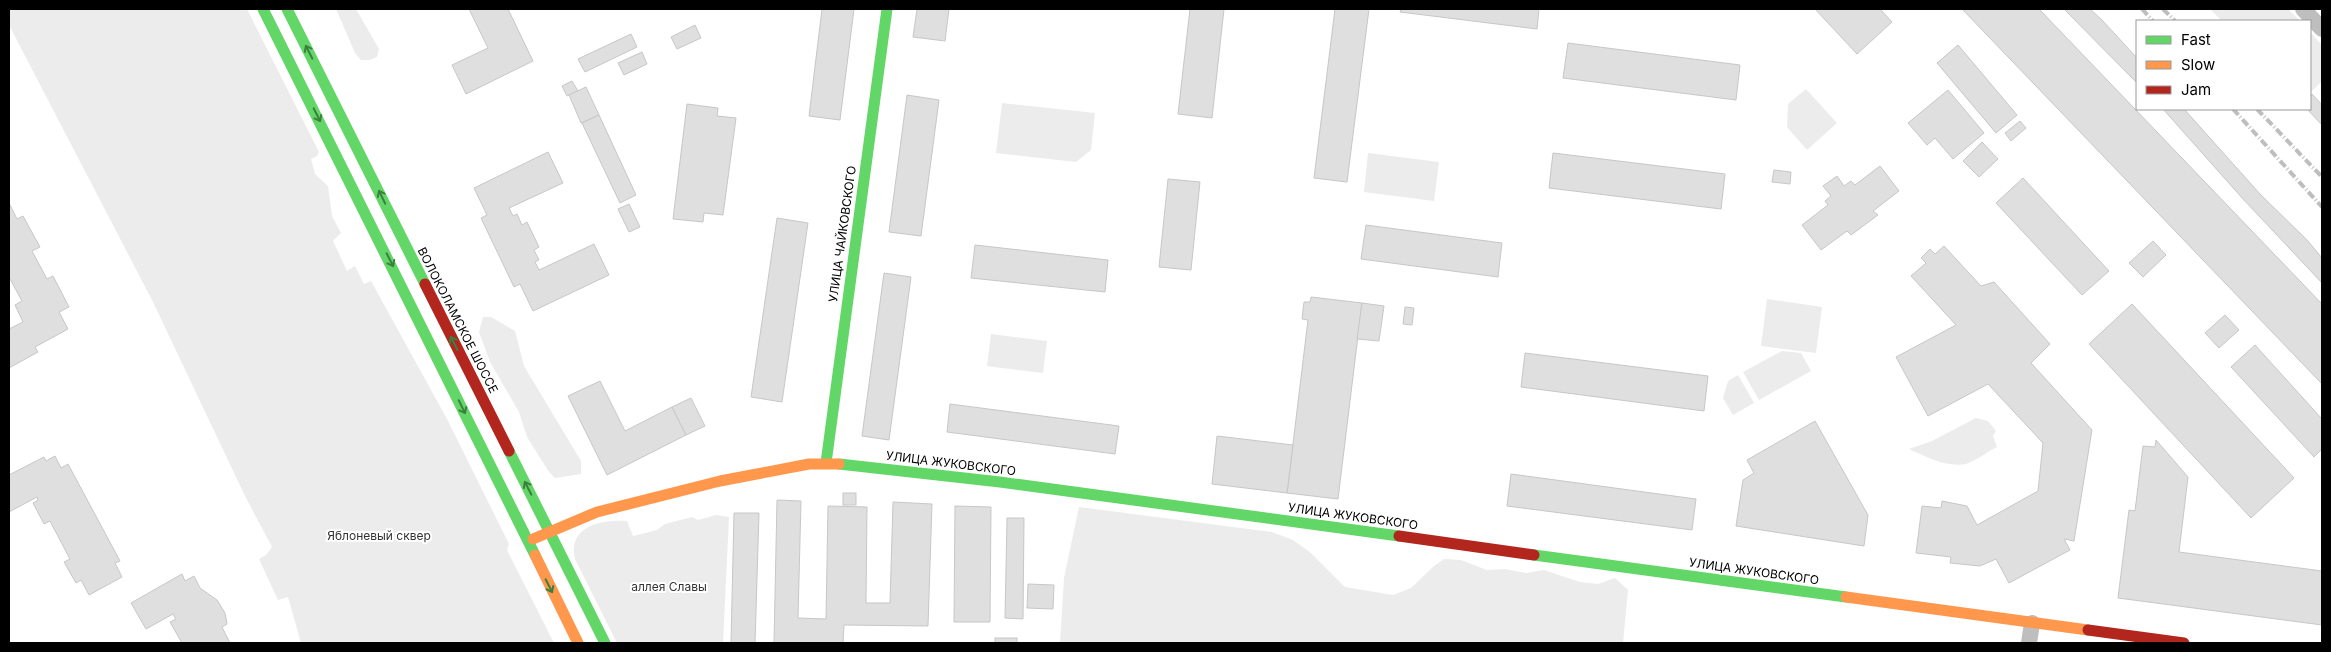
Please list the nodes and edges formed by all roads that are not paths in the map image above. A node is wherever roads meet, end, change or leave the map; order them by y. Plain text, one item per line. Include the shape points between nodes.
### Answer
1 (264, 9) edge
2 (287, 9) edge
3 (887, 9) edge
4 (2303, 9) edge
5 (2322, 29) edge
6 (826, 463) junction
7 (550, 531) junction
8 (527, 542) junction
9 (2032, 623) junction
10 (578, 643) edge
11 (605, 643) edge
12 (2029, 643) edge
13 (2184, 643) edge

1 -> 8 street
7 -> 2 street, ВОЛОКОЛАМСКОЕ ШОССЕ
3 - 6 street, УЛИЦА ЧАЙКОВСКОГО
4 - 5 street
6 - 7 street, УЛИЦА ЖУКОВСКОГО via 720,481 597,512
6 - 9 street, УЛИЦА ЖУКОВСКОГО via 1000,482
7 - 8 street, УЛИЦА ЖУКОВСКОГО
7 - 11 street, ВОЛОКОЛАМСКОЕ ШОССЕ
8 -> 10 street
9 - 12 street
9 - 13 street, УЛИЦА ЖУКОВСКОГО

